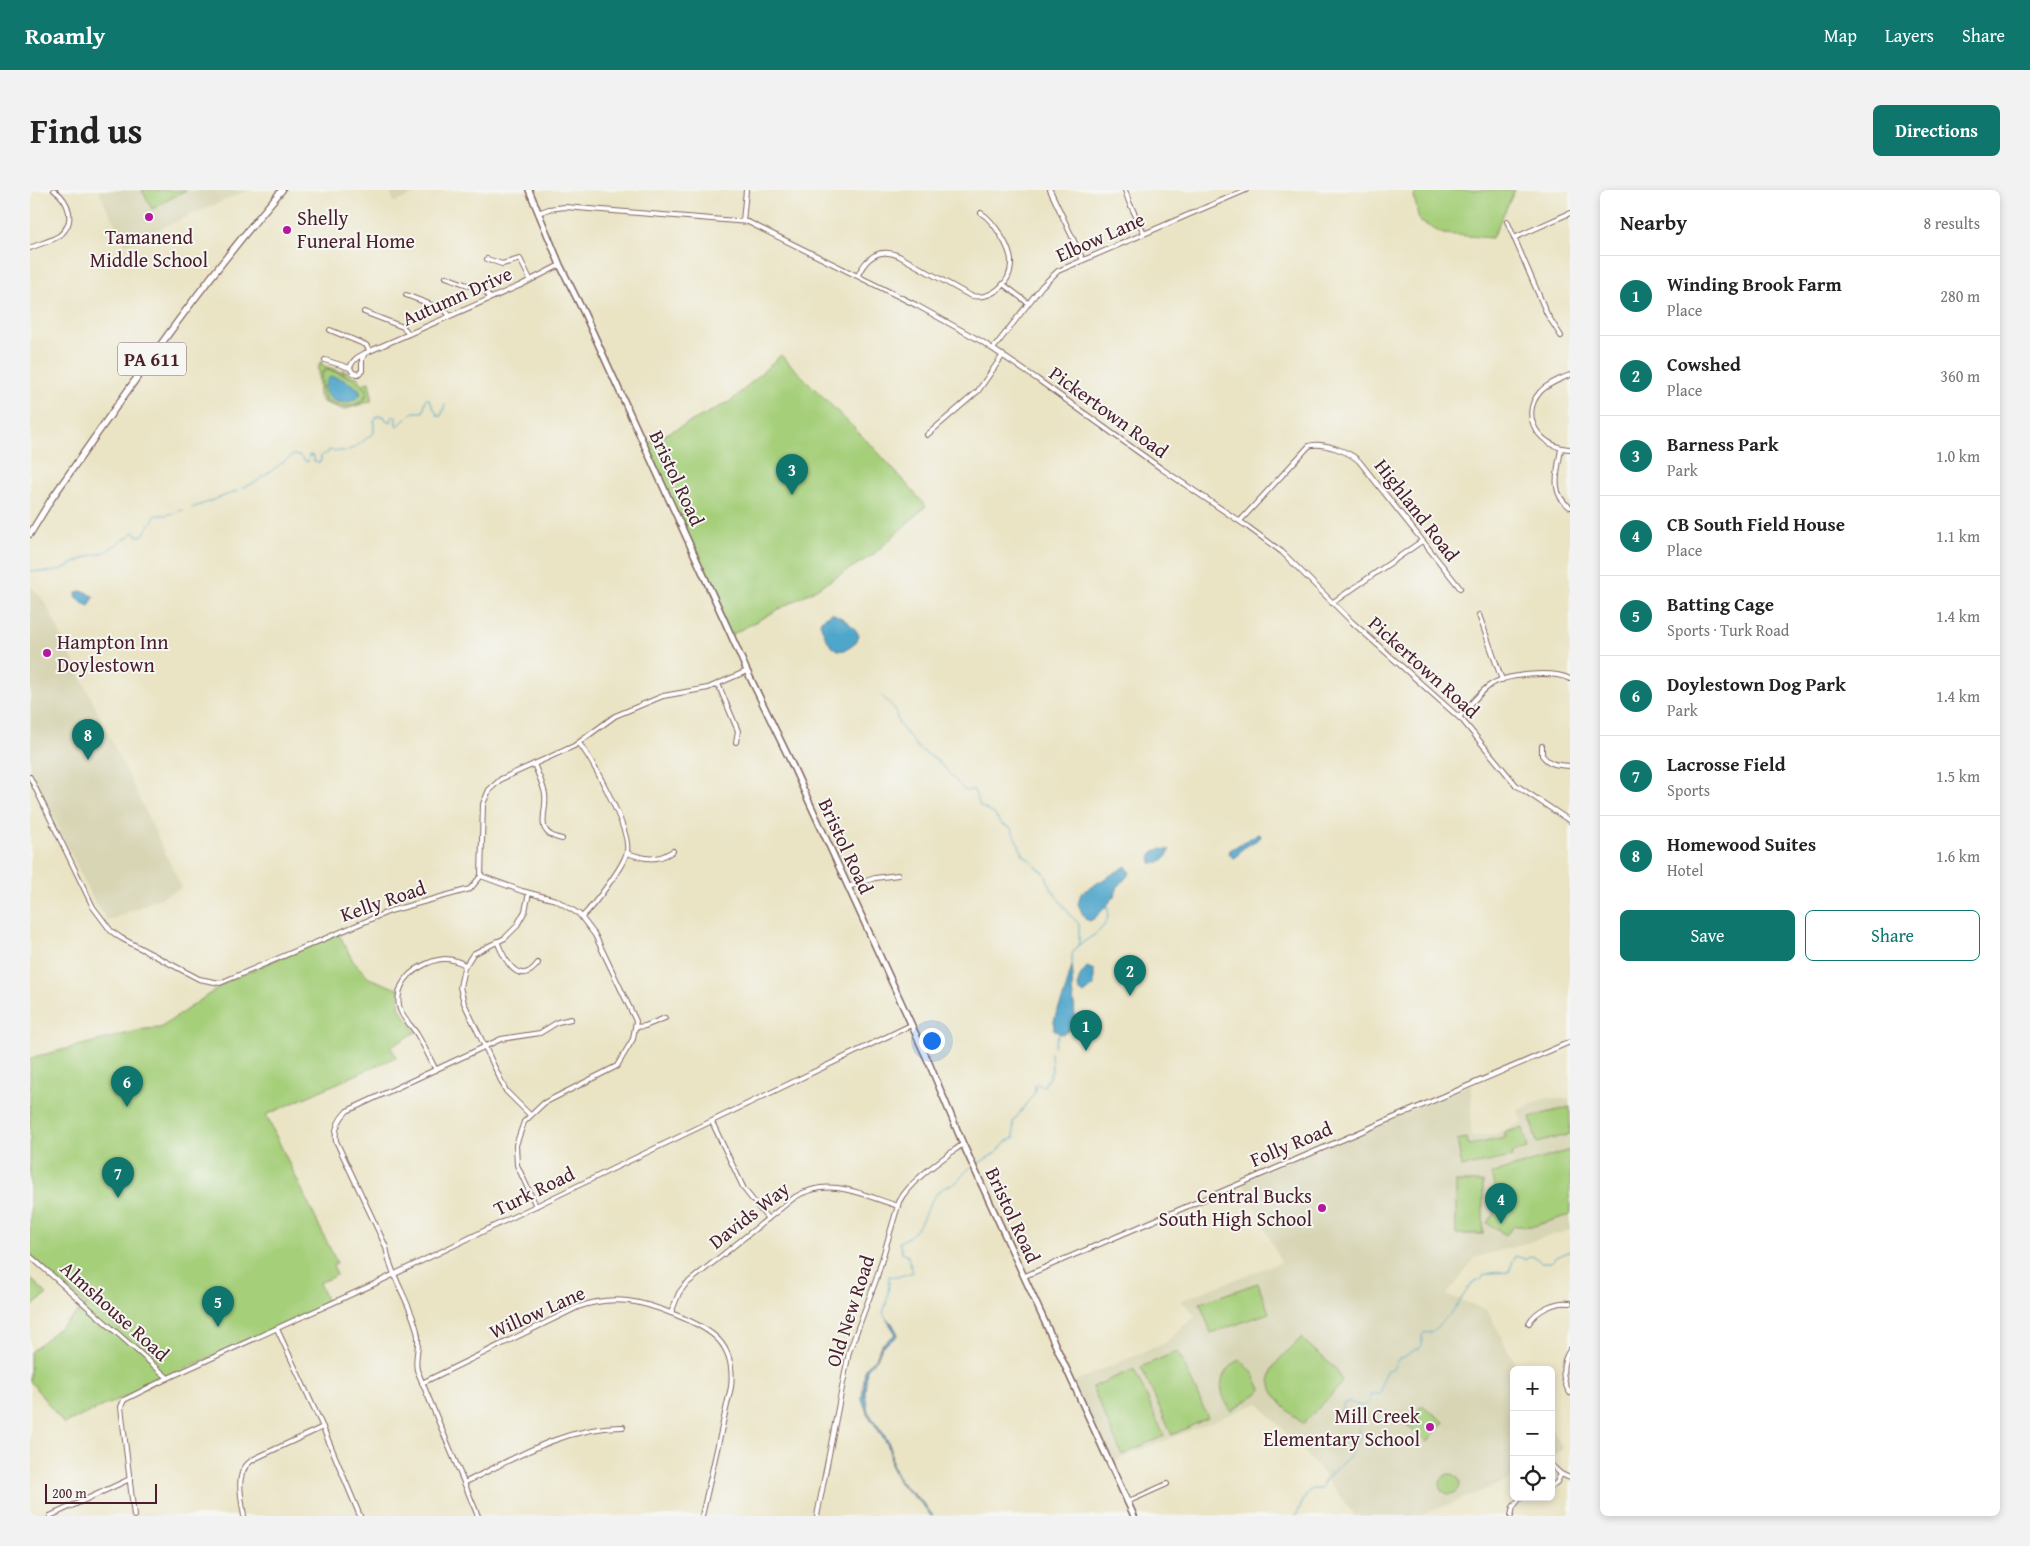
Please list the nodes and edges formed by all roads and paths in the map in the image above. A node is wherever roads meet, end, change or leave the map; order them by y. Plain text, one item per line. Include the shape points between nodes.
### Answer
1 (54, 190) edge
2 (282, 190) edge
3 (529, 190) edge
4 (746, 190) edge
5 (1050, 190) edge
6 (1125, 190) edge
7 (1246, 190) edge
8 (538, 213) junction
9 (982, 213) dead end
10 (1570, 213) edge
11 (743, 221) junction
12 (1507, 221) dead end
13 (1144, 233) junction
14 (1514, 238) junction
15 (30, 248) edge
16 (487, 259) dead end
17 (1083, 260) junction
18 (560, 265) junction
19 (858, 275) junction
20 (446, 277) dead end
21 (530, 279) junction
22 (1004, 284) junction
23 (406, 294) dead end
24 (490, 298) junction
25 (1028, 303) junction
26 (364, 312) dead end
27 (450, 316) junction
28 (330, 330) dead end
29 (409, 334) junction
30 (1561, 336) dead end
31 (993, 348) junction
32 (370, 351) junction
33 (365, 353) junction
34 (1003, 355) junction
35 (325, 360) dead end
36 (350, 368) junction
37 (1570, 375) edge
38 (927, 435) dead end
39 (1561, 449) junction
40 (1570, 449) edge
41 (1570, 508) edge
42 (1240, 521) junction
43 (30, 534) edge
44 (1422, 541) junction
45 (1460, 588) dead end
46 (1332, 603) junction
47 (1479, 615) dead end
48 (746, 671) junction
49 (1570, 679) edge
50 (1502, 680) junction
51 (718, 684) junction
52 (1459, 717) junction
53 (736, 742) dead end
54 (579, 743) junction
55 (1542, 746) dead end
56 (534, 764) junction
57 (1570, 766) edge
58 (30, 777) edge
59 (1570, 821) edge
60 (562, 839) dead end
61 (673, 851) dead end
62 (627, 853) junction
63 (898, 875) dead end
64 (481, 876) junction
65 (848, 887) junction
66 (529, 893) junction
67 (582, 917) junction
68 (497, 941) junction
69 (538, 963) dead end
70 (465, 964) junction
71 (665, 1018) dead end
72 (571, 1019) dead end
73 (911, 1025) junction
74 (636, 1027) junction
75 (1570, 1042) edge
76 (485, 1047) junction
77 (436, 1070) junction
78 (530, 1115) junction
79 (712, 1122) junction
80 (963, 1144) junction
81 (536, 1206) junction
82 (898, 1206) junction
83 (768, 1219) junction
84 (30, 1256) edge
85 (395, 1274) junction
86 (1024, 1276) junction
87 (1570, 1303) edge
88 (671, 1313) junction
89 (1529, 1323) dead end
90 (277, 1329) junction
91 (1570, 1350) edge
92 (168, 1378) junction
93 (422, 1383) junction
94 (1570, 1393) edge
95 (323, 1427) junction
96 (623, 1427) dead end
97 (1555, 1469) edge
98 (1561, 1474) junction
99 (1570, 1478) edge
100 (130, 1479) junction
101 (464, 1483) junction
102 (1167, 1484) dead end
103 (1555, 1484) edge
104 (1518, 1501) edge
105 (1127, 1502) junction
106 (50, 1516) edge
107 (134, 1516) edge
108 (244, 1516) edge
109 (360, 1516) edge
110 (478, 1516) edge
111 (702, 1516) edge
112 (817, 1516) edge
113 (1134, 1516) edge
114 (1511, 1516) edge

1 - 15 street via 68,205 67,227 56,237
2 - 43 highway, PA 611 via 201,290 52,498
3 - 8 main road, Bristol Road
4 - 11 street
5 - 17 street
6 - 13 street
7 - 13 street, Elbow Lane
8 - 11 street, Pickertown Road via 565,207
8 - 18 main road, Bristol Road
9 - 22 street via 993,224 1010,255 1010,270
10 - 14 street
11 - 19 street, Pickertown Road
12 - 14 street
13 - 17 street, Elbow Lane
14 - 30 street via 1550,320
16 - 21 street via 502,264 520,259
17 - 25 street, Elbow Lane via 1048,278
18 - 21 street, Autumn Drive
18 - 48 main road, Bristol Road
19 - 22 street via 866,260 884,252 898,256 974,297 988,296
19 - 31 street, Pickertown Road
20 - 24 street via 486,292
21 - 24 street, Autumn Drive
22 - 25 street
23 - 27 street via 445,310
24 - 27 street, Autumn Drive
25 - 31 street, Elbow Lane
26 - 29 street via 403,327
27 - 29 street, Autumn Drive
28 - 32 street via 366,344
29 - 32 street, Autumn Drive
31 - 34 street, Pickertown Road
32 - 33 street, Autumn Drive
33 - 36 street, Autumn Drive via 355,359
33 - 36 street via 361,372 354,374
34 - 38 street via 978,391
34 - 42 street, Pickertown Road via 1162,470
35 - 36 street
37 - 39 street via 1540,391 1532,413 1534,426 1541,438
39 - 40 street
39 - 41 street via 1556,488 1559,497
42 - 44 street, Highland Road via 1309,446 1316,444 1349,453 1359,461
42 - 46 street, Pickertown Road via 1282,552
44 - 45 street, Highland Road
44 - 46 street
46 - 52 street, Pickertown Road
47 - 50 street
48 - 51 street
48 - 65 main road, Bristol Road
49 - 50 street via 1549,673
50 - 52 street via 1490,685
51 - 53 street via 738,731
51 - 54 street via 655,699 615,716
52 - 59 street, Pickertown Road via 1516,785
54 - 56 street
54 - 62 street via 592,761 624,830
55 - 57 street via 1542,755 1548,761
56 - 60 street via 545,795 543,824 553,837
56 - 64 street via 500,779 487,794 482,809
58 - 64 street, Kelly Road via 93,906 112,931 211,983 228,981 390,911 465,891 473,887
61 - 62 street via 665,857 650,860
62 - 67 street via 617,872
63 - 65 street
64 - 66 street
65 - 73 main road, Bristol Road
66 - 67 street via 556,900
66 - 68 street via 525,911 516,927
67 - 74 street via 595,935
68 - 69 street via 513,969 527,972
68 - 70 street via 473,954
70 - 76 street via 461,995
70 - 77 street via 450,958 432,960 411,972 400,990 402,1014 418,1034
71 - 74 street
72 - 76 street via 558,1022 544,1031 501,1039
73 - 79 street, Turk Road
73 - 80 main road, Bristol Road
74 - 78 street via 633,1039 617,1066 551,1099
75 - 86 street, Folly Road
76 - 77 street
76 - 78 street via 506,1090
77 - 85 street via 347,1112 338,1122 335,1134
78 - 81 street via 517,1139 516,1165
79 - 81 street, Turk Road
79 - 83 street via 744,1189
80 - 82 street, Old New Road via 909,1188
80 - 86 main road, Bristol Road
81 - 85 street, Turk Road
82 - 83 street, Davids Way via 843,1188 820,1187 795,1198
82 - 112 street, Old New Road via 876,1280 849,1351
83 - 88 street, Davids Way via 685,1285
84 - 92 street, Almshouse Road
85 - 90 street, Turk Road
85 - 93 street via 418,1332 416,1362
86 - 105 main road, Bristol Road
87 - 89 street via 1556,1304 1538,1313
88 - 93 street, Willow Lane via 647,1303 628,1300 586,1304
88 - 111 street, Willow Lane via 700,1325 715,1336 727,1353 732,1371
90 - 92 street, Turk Road
90 - 95 street
91 - 94 street via 1563,1372
92 - 100 street, Almshouse Road via 124,1400 121,1407
93 - 101 street
95 - 108 street via 247,1464 240,1481
95 - 109 street
96 - 101 street via 563,1436
97 - 98 street
98 - 99 street
98 - 103 street
100 - 106 street
100 - 107 street, Almshouse Road
101 - 110 street
102 - 105 street
104 - 114 street
105 - 113 main road, Bristol Road

